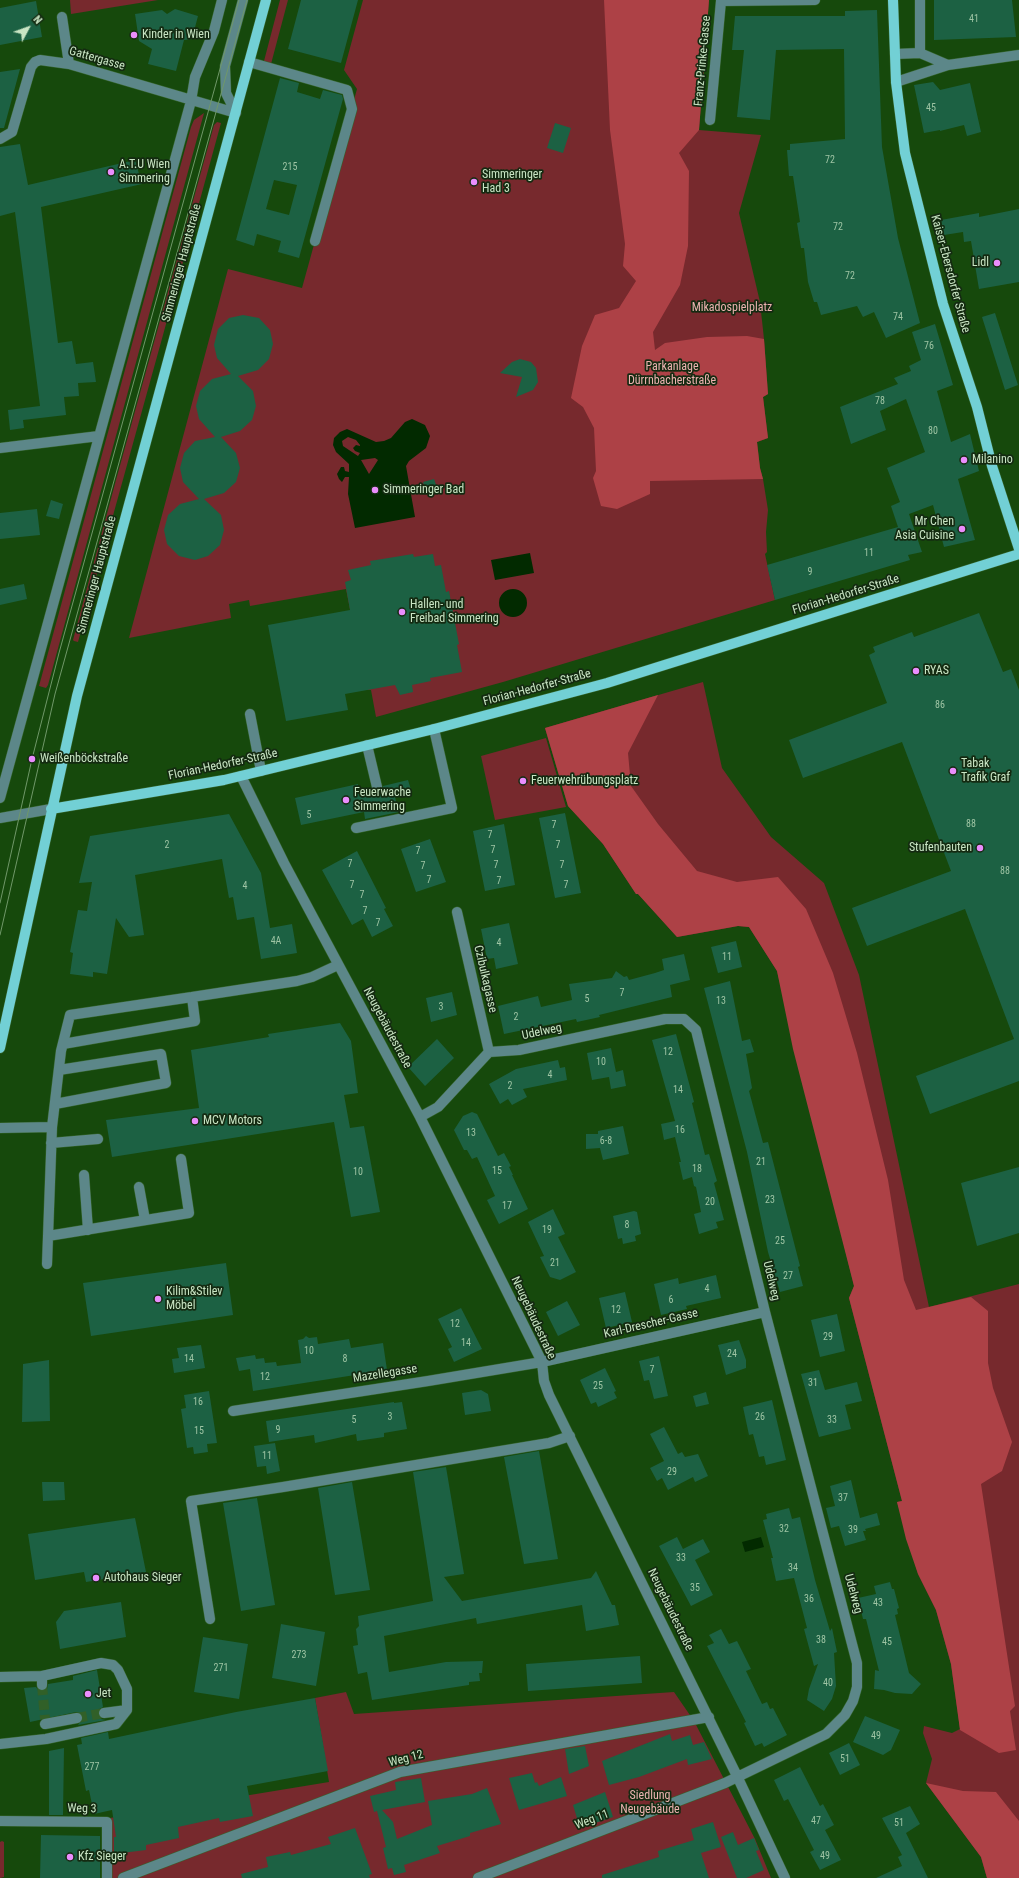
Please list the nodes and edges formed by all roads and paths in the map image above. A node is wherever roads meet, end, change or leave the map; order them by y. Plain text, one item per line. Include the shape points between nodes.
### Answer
1 (222, 0) edge
2 (243, 0) edge
3 (266, 0) edge
4 (815, 0) edge
5 (893, 0) edge
6 (920, 0) edge
7 (62, 17) dead end
8 (920, 53) junction
9 (895, 54) junction
10 (1019, 55) edge
11 (249, 62) junction
12 (69, 64) junction
13 (948, 65) junction
14 (896, 82) junction
15 (191, 101) junction
16 (236, 113) junction
17 (710, 120) dead end
18 (0, 139) edge
19 (315, 241) dead end
20 (99, 436) junction
21 (0, 448) edge
22 (1019, 549) edge
23 (1019, 554) edge
24 (250, 714) dead end
25 (434, 728) junction
26 (367, 745) junction
27 (262, 771) junction
28 (241, 776) junction
29 (377, 787) dead end
30 (0, 798) edge
31 (51, 809) junction
32 (0, 818) edge
33 (356, 828) dead end
34 (457, 912) dead end
35 (338, 965) junction
36 (192, 997) junction
37 (63, 1044) junction
38 (0, 1048) edge
39 (489, 1052) junction
40 (59, 1070) junction
41 (55, 1104) junction
42 (420, 1117) junction
43 (52, 1127) junction
44 (0, 1128) edge
45 (98, 1139) dead end
46 (51, 1143) junction
47 (181, 1159) dead end
48 (84, 1175) dead end
49 (139, 1187) dead end
50 (145, 1220) junction
51 (88, 1230) junction
52 (48, 1236) junction
53 (47, 1264) dead end
54 (765, 1312) junction
55 (542, 1362) junction
56 (232, 1411) dead end
57 (570, 1436) junction
58 (210, 1619) dead end
59 (0, 1677) edge
60 (127, 1710) junction
61 (104, 1713) tunnel mouth
62 (77, 1718) tunnel mouth
63 (709, 1718) junction
64 (46, 1740) junction
65 (0, 1744) edge
66 (737, 1776) junction
67 (0, 1821) edge
68 (107, 1878) edge
69 (123, 1878) edge
70 (478, 1878) edge
71 (785, 1878) edge

1 - 15 street via 214,31 195,77
2 - 16 street via 225,66 226,93
3 - 11 main road, Simmeringer Hauptstraße
4 - 17 street, Franz-Prinke-Gasse via 721,1
5 - 9 main road, Kaiser-Ebersdorfer Straße
6 - 8 street
7 - 12 street
8 - 9 street
8 - 13 street
9 - 14 main road, Kaiser-Ebersdorfer Straße
10 - 13 street
11 - 16 main road, Simmeringer Hauptstraße
11 - 19 street via 347,90 352,109
12 - 15 street, Gattergasse
12 - 18 street, Gattergasse via 51,60 34,62 12,132
13 - 14 street
14 - 22 main road, Kaiser-Ebersdorfer Straße via 905,153 943,304
15 - 16 street, Gattergasse
15 - 20 street
16 - 31 main road, Simmeringer Hauptstraße via 77,696
20 - 21 street
20 - 30 street
23 - 25 main road, Florian-Hedorfer-Straße via 614,681
24 - 27 street
25 - 26 main road, Florian-Hedorfer-Straße
25 - 33 street via 452,808
26 - 27 main road, Florian-Hedorfer-Straße
26 - 29 street
27 - 28 main road, Florian-Hedorfer-Straße
28 - 31 main road, Florian-Hedorfer-Straße
28 - 35 street, Neugebäudestraße
31 - 32 street
31 - 38 main road, Simmeringer Hauptstraße
34 - 39 street, Czibulkagasse
35 - 36 street via 297,981
35 - 42 street, Neugebäudestraße
36 - 37 street via 70,1015
36 - 37 street via 195,1022
37 - 40 street
39 - 42 street via 438,1107
39 - 54 street, Udelweg via 519,1050 665,1019 684,1019 691,1024 699,1039
40 - 41 street
40 - 41 street via 161,1054 166,1083
41 - 43 street
42 - 55 street, Neugebäudestraße
43 - 44 street
43 - 46 street
45 - 46 street
46 - 52 street
47 - 50 street via 189,1213
48 - 51 street
49 - 50 street
50 - 51 street
51 - 52 street
52 - 53 street
54 - 55 street, Karl-Drescher-Gasse
54 - 66 street, Udelweg via 855,1651 857,1687 846,1716 826,1734
55 - 56 street, Mazellegasse
55 - 57 street, Neugebäudestraße via 546,1389
57 - 58 street via 548,1442 191,1501
57 - 63 street, Neugebäudestraße
59 - 60 street via 42,1681 101,1663 113,1665 127,1689
60 - 61 street
60 - 64 street via 116,1724
62 - 64 street via 45,1722
63 - 66 street, Neugebäudestraße
63 - 69 street, Weg 12 via 400,1772
64 - 65 street
66 - 70 street, Weg 11
66 - 71 street, Neugebäudestraße
67 - 68 street, Weg 3 via 107,1822

